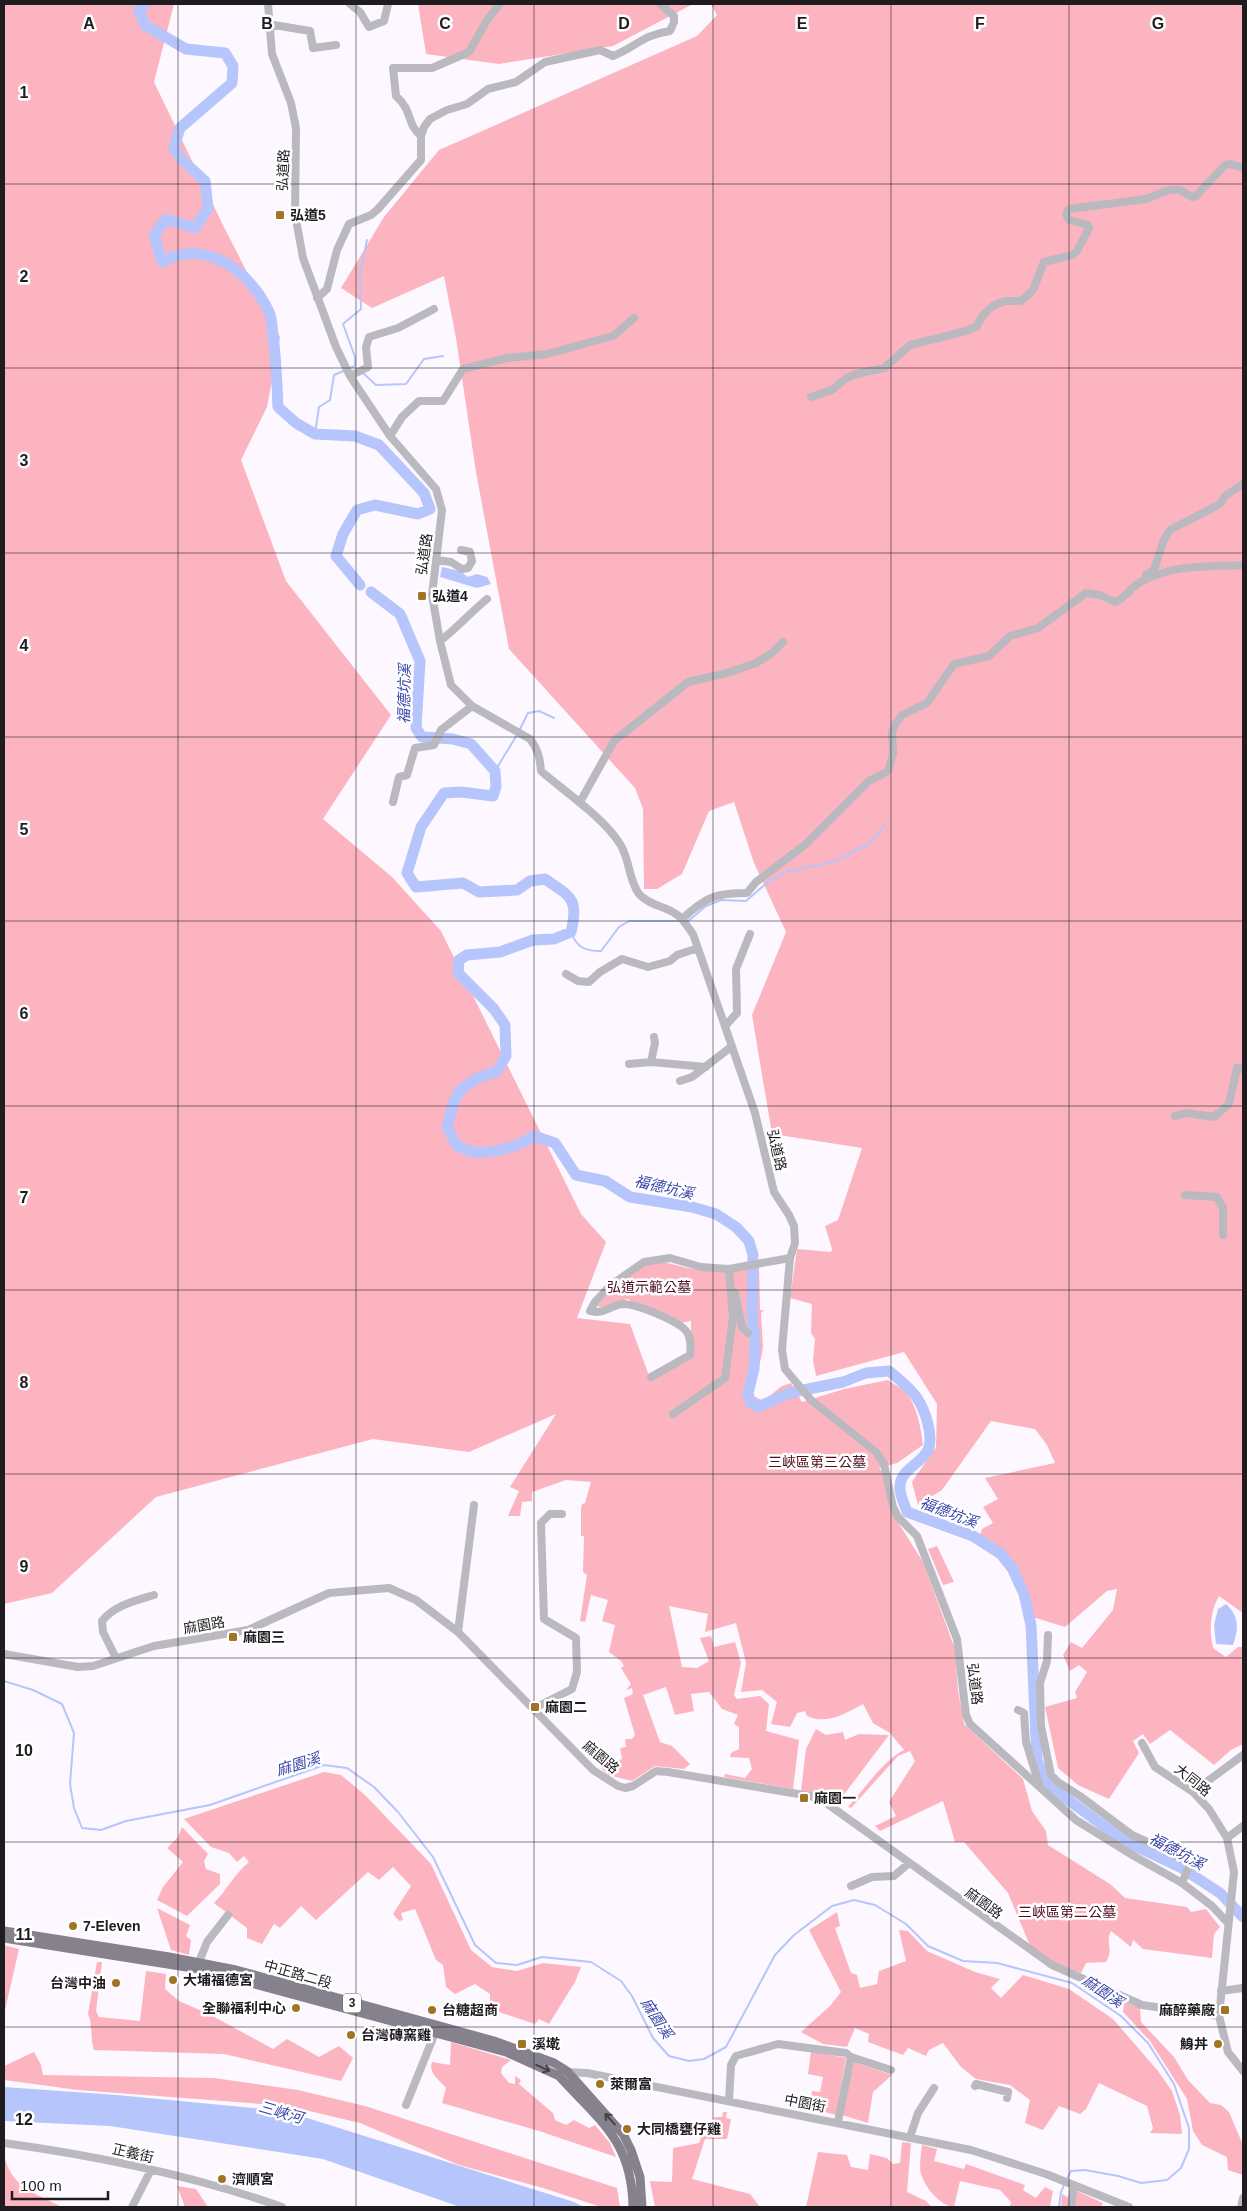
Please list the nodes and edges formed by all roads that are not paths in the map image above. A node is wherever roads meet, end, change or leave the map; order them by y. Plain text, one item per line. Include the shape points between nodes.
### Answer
1 (268, 4) edge
2 (350, 4) edge
3 (388, 4) edge
4 (660, 4) edge
5 (499, 5) dead end
6 (268, 24) junction
7 (336, 45) dead end
8 (421, 136) junction
9 (1243, 168) edge
10 (317, 298) junction
11 (434, 308) dead end
12 (634, 318) dead end
13 (354, 373) junction
14 (811, 396) dead end
15 (390, 436) junction
16 (1243, 484) edge
17 (461, 550) dead end
18 (436, 560) junction
19 (1243, 565) edge
20 (1140, 581) junction
21 (487, 599) dead end
22 (440, 641) junction
23 (783, 642) dead end
24 (472, 706) junction
25 (393, 802) dead end
26 (580, 802) junction
27 (684, 922) junction
28 (750, 934) dead end
29 (698, 948) junction
30 (566, 974) dead end
31 (726, 1025) junction
32 (654, 1037) dead end
33 (731, 1047) junction
34 (650, 1062) junction
35 (630, 1064) dead end
36 (706, 1066) junction
37 (1243, 1069) edge
38 (680, 1081) dead end
39 (1175, 1116) dead end
40 (1185, 1195) dead end
41 (1224, 1235) dead end
42 (790, 1258) junction
43 (729, 1269) junction
44 (731, 1285) junction
45 (748, 1333) dead end
46 (651, 1377) dead end
47 (673, 1414) dead end
48 (474, 1505) dead end
49 (562, 1514) dead end
50 (154, 1595) dead end
51 (458, 1632) junction
52 (1048, 1635) dead end
53 (4, 1654) edge
54 (116, 1658) junction
55 (533, 1709) junction
56 (1018, 1710) dead end
57 (1142, 1743) dead end
58 (1243, 1755) edge
59 (1039, 1786) junction
60 (1193, 1792) junction
61 (1243, 1826) edge
62 (1227, 1838) junction
63 (908, 1864) junction
64 (1243, 1871) edge
65 (1234, 1872) junction
66 (1184, 1880) junction
67 (850, 1886) dead end
68 (228, 1915) dead end
69 (1228, 1923) junction
70 (4, 1931) edge
71 (4, 1938) edge
72 (199, 1962) junction
73 (1243, 1988) edge
74 (1221, 1991) junction
75 (1219, 2016) junction
76 (435, 2033) junction
77 (851, 2057) junction
78 (891, 2070) dead end
79 (1243, 2071) edge
80 (563, 2074) junction
81 (975, 2086) dead end
82 (934, 2088) dead end
83 (1007, 2098) dead end
84 (729, 2101) junction
85 (406, 2105) dead end
86 (838, 2122) junction
87 (910, 2138) junction
88 (4, 2143) edge
89 (151, 2170) junction
90 (1074, 2185) junction
91 (1243, 2198) edge
92 (132, 2207) edge
93 (282, 2207) edge
94 (633, 2207) edge
95 (642, 2207) edge
96 (1071, 2207) edge
97 (1129, 2207) edge
98 (1241, 2207) edge

1 - 6 street, 弘道路
2 - 3 street via 370,27 384,21
4 - 8 street via 674,16 670,31 653,33 613,56 600,50 545,62 516,82 488,89 467,104 430,119
5 - 8 street via 470,52 432,68 393,68 396,96 406,105 411,126
6 - 7 street via 310,31 313,48
6 - 10 street, 弘道路 via 272,54 291,103 296,128 295,214 303,258
8 - 10 street via 421,160 378,209 349,224 337,250 327,288
9 - 14 street via 1225,165 1192,197 1180,190 1169,190 1146,199 1069,209 1066,214 1069,220 1089,228 1078,251 1044,262 1038,280 1021,301 1005,301 993,306 977,326 910,345 884,368 856,374 832,390
10 - 13 street, 弘道路 via 343,364
11 - 13 street via 398,328 369,337 366,347 368,367
12 - 15 street via 613,336 547,354 507,358 463,369 443,401 419,402 402,417
13 - 15 street, 弘道路
15 - 18 street, 弘道路 via 436,489 440,499 442,521
16 - 20 street via 1225,496 1220,504 1170,530 1154,570
17 - 18 street via 470,552 472,561 468,568
18 - 22 street, 弘道路 via 432,596
19 - 20 street via 1171,569
20 - 27 street via 1115,602 1086,593 1038,628 1010,636 989,656 954,664 927,703 902,716 895,725 888,770 870,781 806,844 756,882 747,893 708,897
21 - 22 street
22 - 24 street, 弘道路 via 451,685
23 - 26 street via 756,664 688,682 614,741
24 - 25 street via 441,730 434,745 415,748 407,775 399,778
24 - 26 street, 弘道路 via 536,746 541,770
26 - 27 street, 弘道路 via 622,846 638,892 650,904 676,914
27 - 29 street, 弘道路
28 - 31 street via 736,969 736,1012
29 - 30 street via 677,954 670,962 648,967 622,959 589,982 578,981
29 - 31 street, 弘道路
31 - 33 street, 弘道路
32 - 34 street
33 - 36 street
33 - 42 street, 弘道路 via 755,1113 774,1192 794,1226 795,1243
34 - 35 street
34 - 36 street
36 - 38 street via 692,1077
37 - 39 street via 1237,1068 1229,1104 1214,1117 1186,1113
40 - 41 street via 1217,1198 1223,1208
42 - 43 street
42 - 59 street, 弘道路 via 782,1350 785,1369 811,1400 876,1452 886,1470 893,1508 898,1518 917,1536 957,1639 966,1715 970,1724
43 - 44 street
43 - 46 street via 701,1267 670,1258 644,1262 610,1285 595,1302 590,1312 598,1313 622,1304 636,1306 685,1330 690,1339 690,1355
44 - 45 street via 742,1327
44 - 47 street via 733,1317 724,1378
48 - 51 street
49 - 55 street via 550,1514 541,1523 544,1619 576,1638 577,1672 572,1689
50 - 54 street via 123,1605 109,1612 102,1621 103,1632
51 - 54 street, 麻園路 via 416,1600 389,1588 380,1588 329,1593 248,1630 154,1646
51 - 55 street, 麻園路
52 - 66 street via 1047,1661 1040,1683 1041,1726 1051,1775 1132,1835 1191,1862
53 - 54 street, 麻園路 via 78,1667
55 - 63 street, 麻園路 via 593,1770 618,1786 633,1786 656,1771 810,1796 832,1806
56 - 59 street via 1024,1713 1026,1742
57 - 60 street, 大同路 via 1155,1767
58 - 60 street
59 - 66 street, 弘道路 via 1076,1820 1134,1856
60 - 62 street, 大同路 via 1209,1809
61 - 62 street
62 - 65 street, 大同路
63 - 67 street via 894,1876 872,1877
63 - 75 street, 麻園路 via 1052,1965 1142,2005
64 - 65 street
65 - 69 street, 大同路
66 - 69 street, 弘道路
68 - 72 street via 207,1942
69 - 74 street
70 - 72 main road, 中正路二段 / 3
71 - 76 main road, 中正路二段 / 3 via 199,1969
72 - 80 main road, 中正路二段 / 3 via 494,2041 527,2052
73 - 74 street
74 - 75 street
75 - 79 street via 1228,2052
76 -> 80 main road, 中正路二段 / 3 via 506,2052
76 - 85 street
77 - 78 street
77 - 84 street via 846,2052 778,2044 736,2056 731,2065
77 - 86 street
80 - 84 street, 中園街 via 587,2073
80 - 94 main road, 中正路二段 / 3 via 614,2136 626,2158
95 -> 80 main road, 中正路二段 / 3 via 640,2177 623,2134
81 - 83 street via 1008,2092
82 - 87 street via 918,2113
84 - 86 street, 中園街
86 - 87 street, 中園街
87 - 90 street, 中園街 via 971,2150
88 - 89 street, 正義街 via 97,2157
89 - 92 street
89 - 93 street, 正義街
90 - 96 street
90 - 97 street
91 - 98 street

